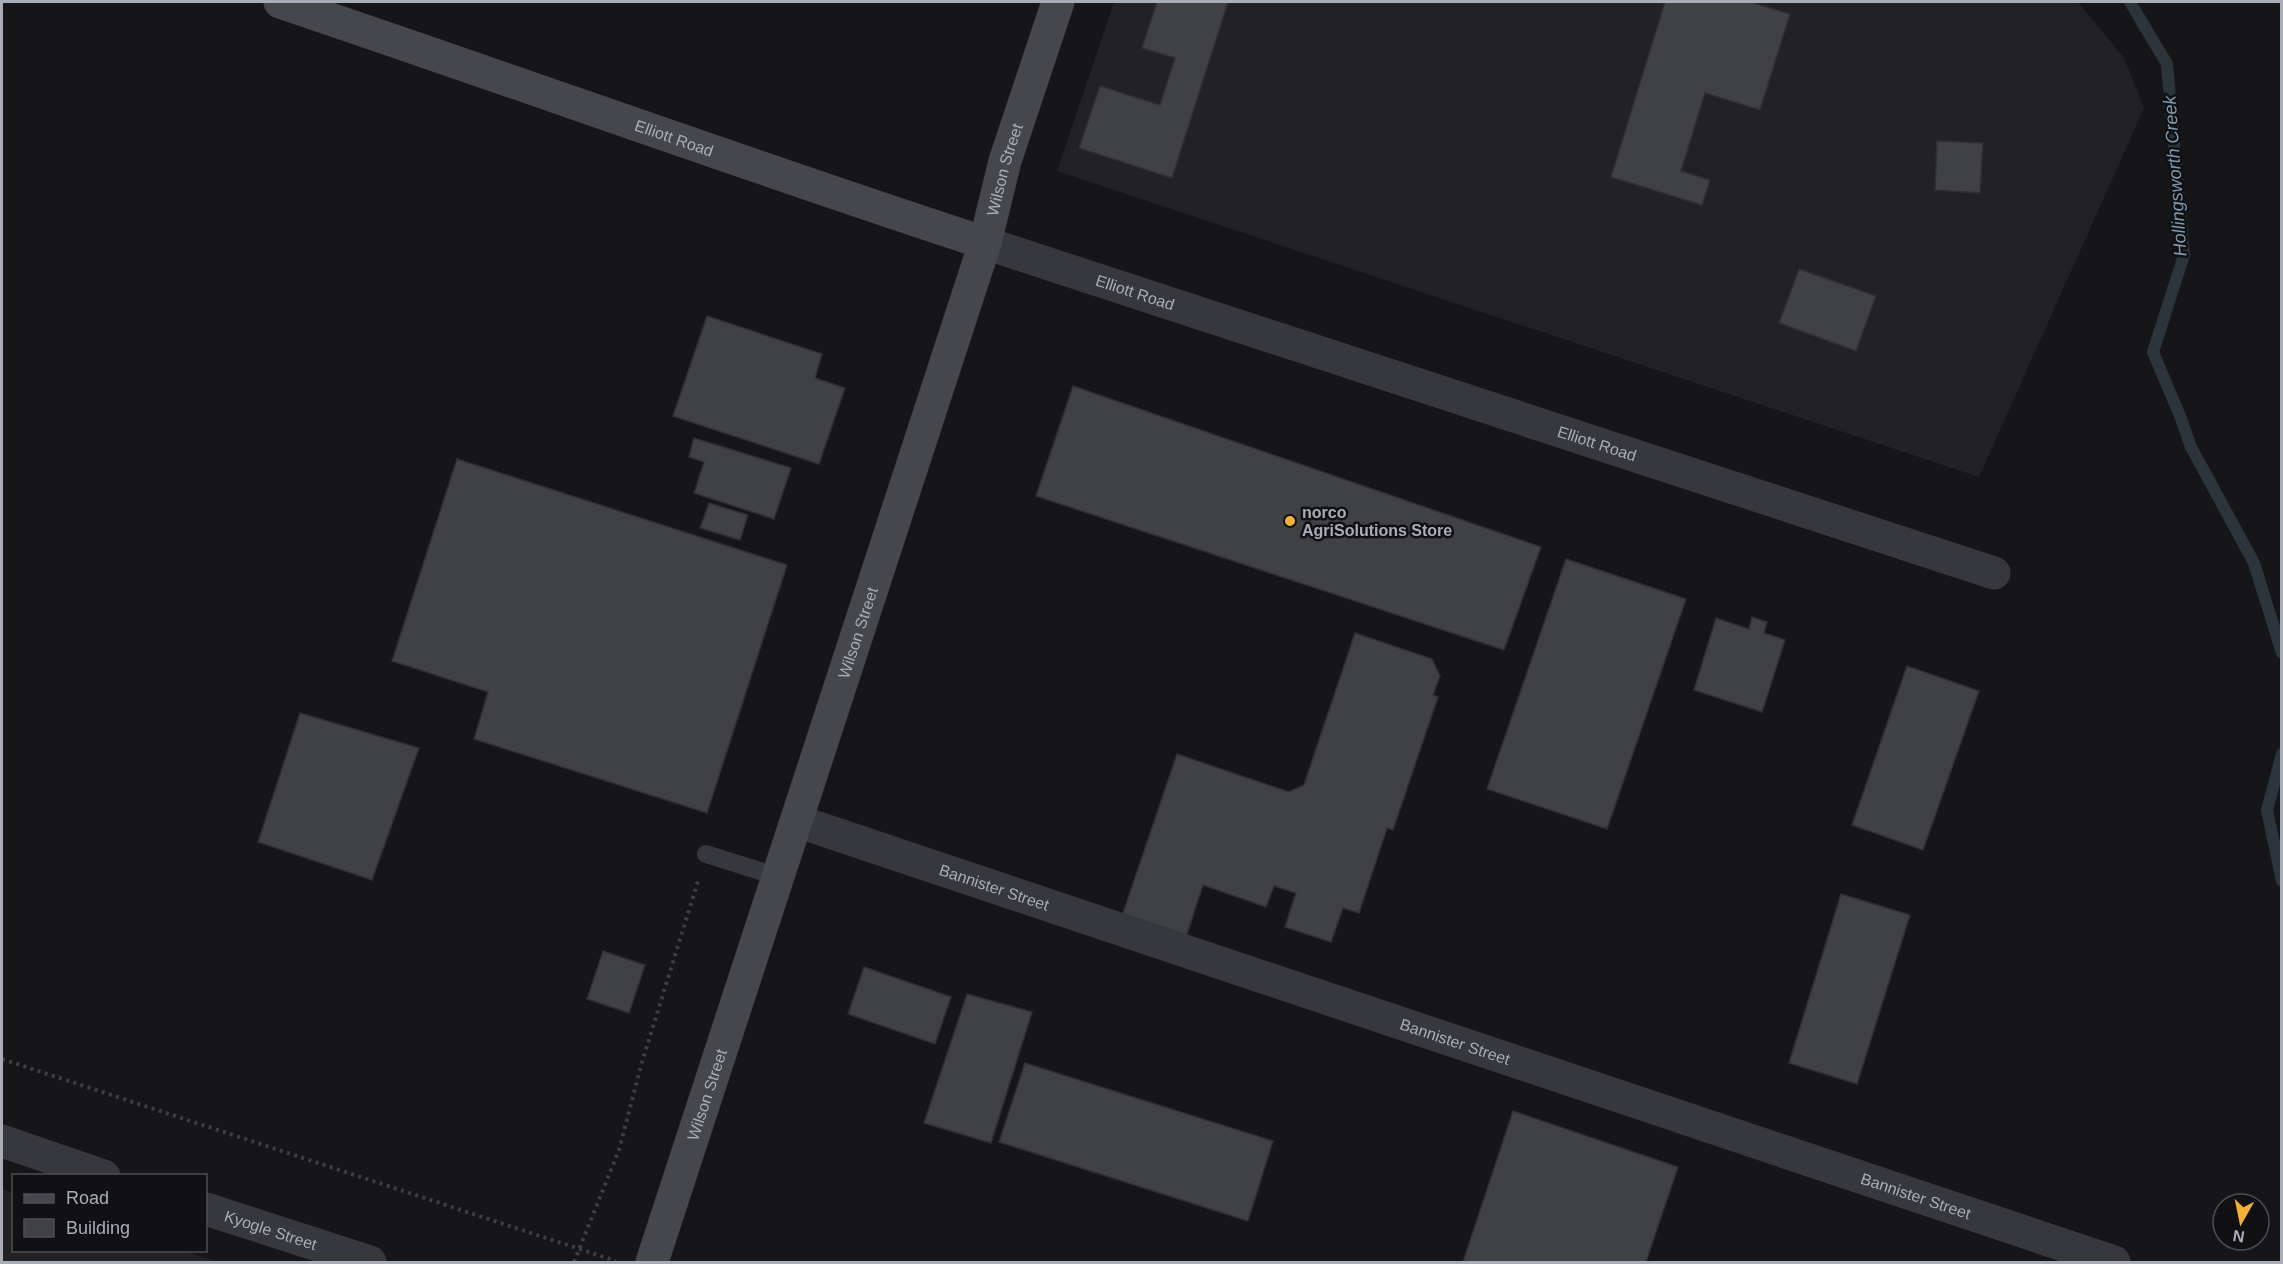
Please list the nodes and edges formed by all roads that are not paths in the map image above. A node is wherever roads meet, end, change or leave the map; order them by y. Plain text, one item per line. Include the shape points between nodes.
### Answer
1 (280, 2) edge
2 (1058, 2) edge
3 (985, 243) junction
4 (1994, 573) dead end
5 (797, 821) junction
6 (706, 854) road end
7 (779, 877) junction
8 (2, 1141) edge
9 (98, 1174) edge
10 (207, 1209) edge
11 (370, 1263) edge
12 (652, 1263) edge
13 (2114, 1263) edge

1 - 3 street, Elliott Road via 784,178
2 - 3 street, Wilson Street via 1005,161
3 - 4 street, Elliott Road
3 - 5 street, Wilson Street
5 - 7 street, Wilson Street
5 - 13 street, Bannister Street
6 - 7 lane
7 - 12 street, Wilson Street
8 - 9 street
10 - 11 street, Kyogle Street

